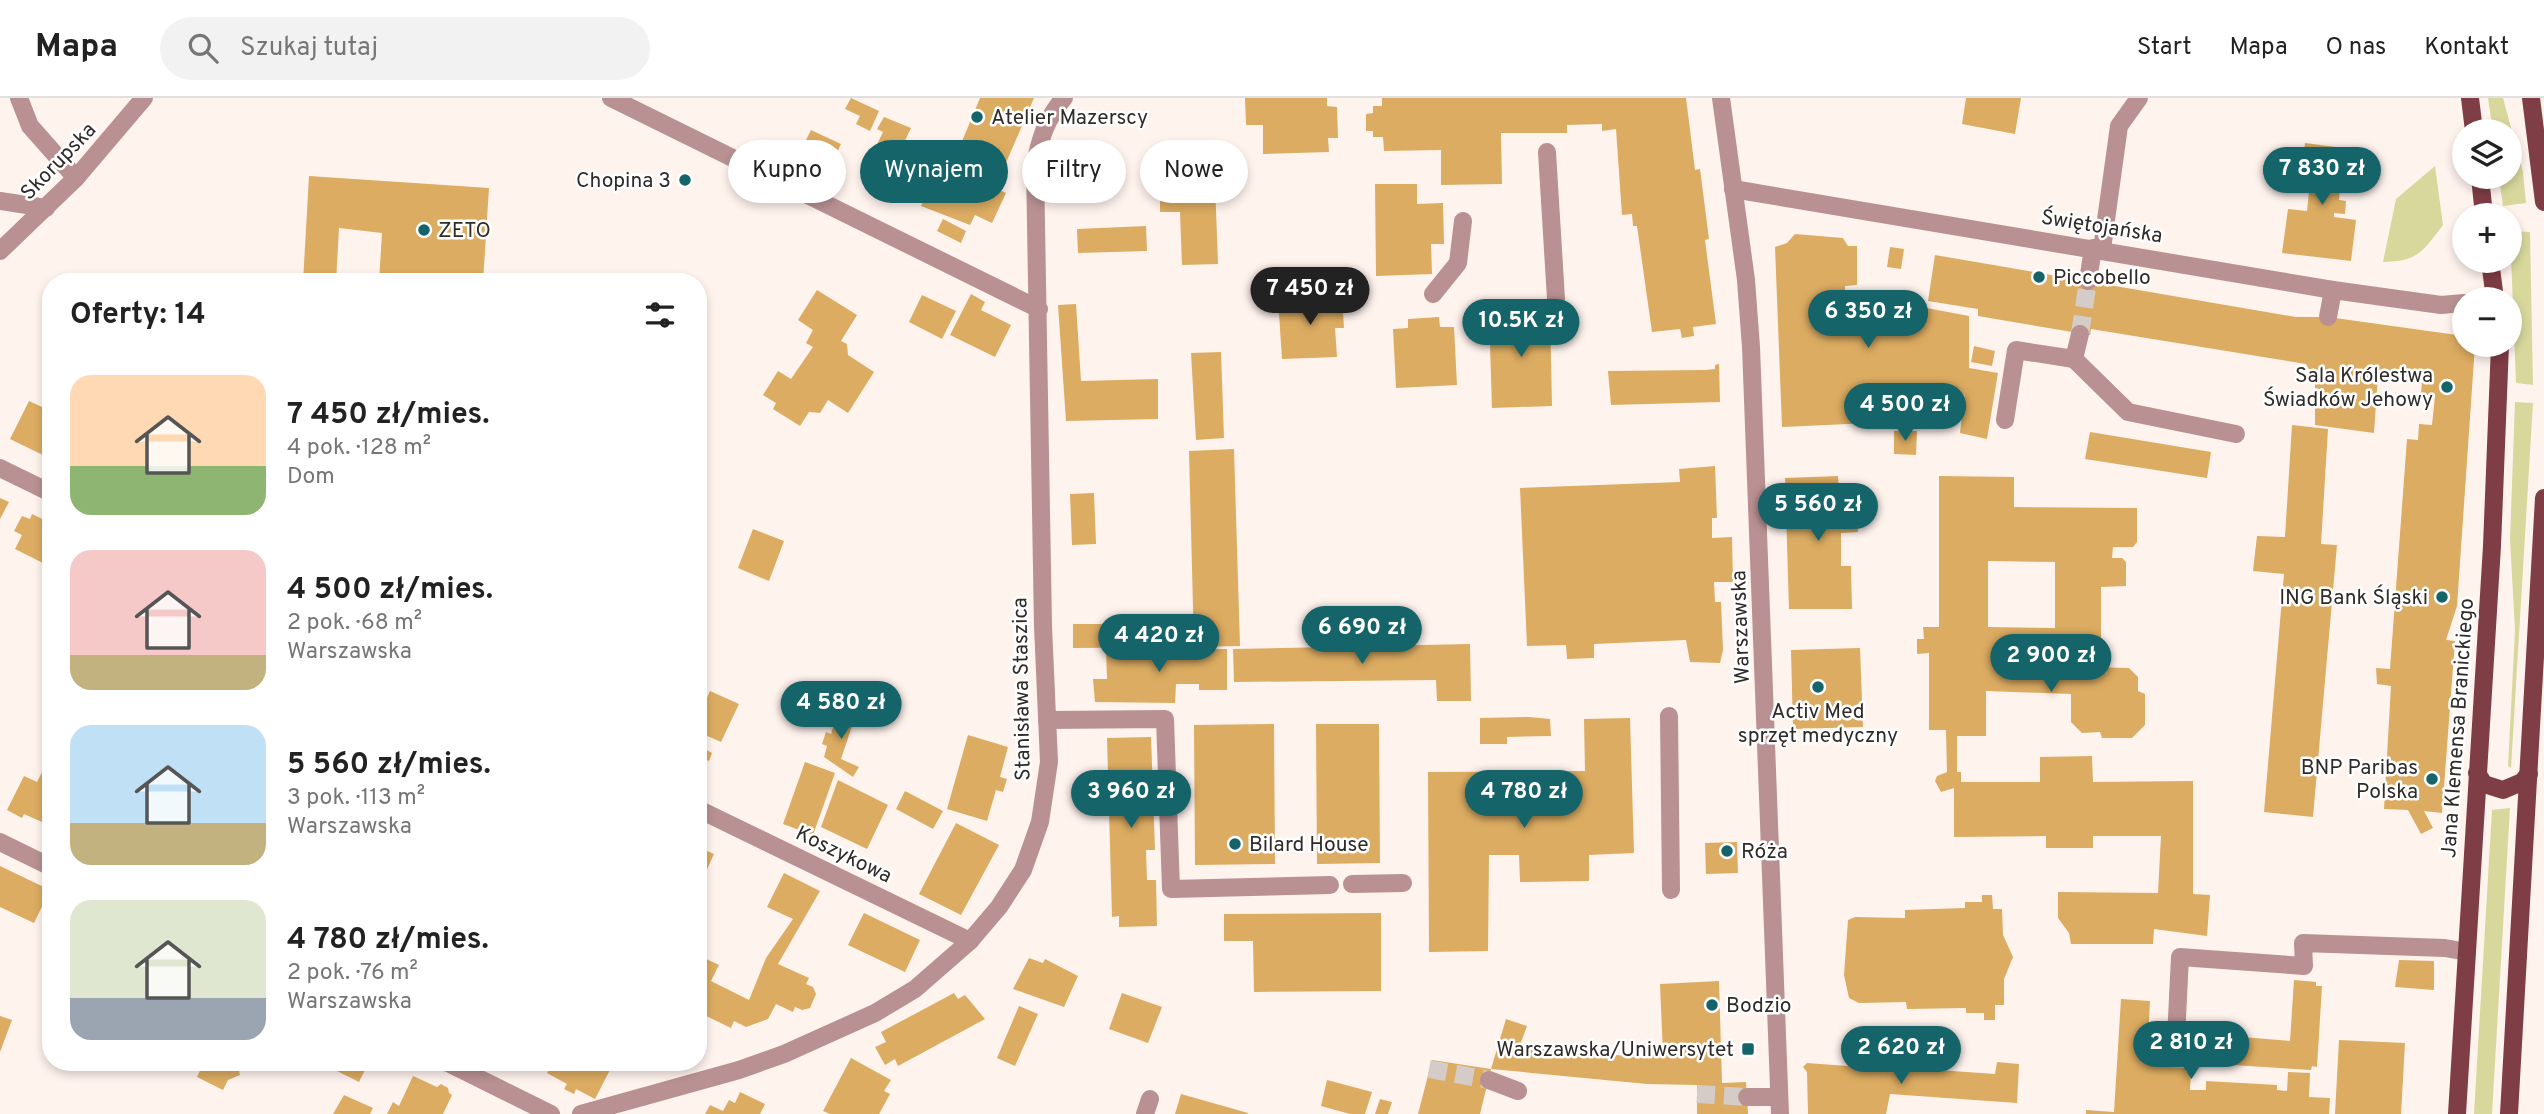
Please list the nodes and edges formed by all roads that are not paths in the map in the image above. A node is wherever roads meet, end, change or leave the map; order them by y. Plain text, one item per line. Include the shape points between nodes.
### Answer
1 (144, 98) edge
2 (611, 98) edge
3 (1064, 98) edge
4 (1721, 98) edge
5 (2138, 98) edge
6 (2470, 98) edge
7 (2531, 98) edge
8 (23, 100) edge
9 (2473, 119) edge
10 (1547, 152) dead end
11 (76, 178) junction
12 (1733, 189) junction
13 (0, 201) edge
14 (2544, 202) edge
15 (46, 208) junction
16 (1463, 221) dead end
17 (2097, 248) junction
18 (0, 251) edge
19 (2088, 281) tunnel mouth
20 (2333, 290) junction
21 (1433, 294) dead end
22 (1556, 299) dead end
23 (2452, 304) edge
24 (1039, 309) junction
25 (2328, 317) dead end
26 (2080, 334) tunnel mouth
27 (2500, 357) edge
28 (2074, 359) junction
29 (2005, 421) dead end
30 (2236, 434) dead end
31 (0, 468) edge
32 (42, 489) edge
33 (2544, 498) edge
34 (1669, 716) dead end
35 (1047, 719) junction
36 (2477, 773) junction
37 (2529, 774) junction
38 (707, 812) edge
39 (0, 842) edge
40 (42, 863) edge
41 (1402, 883) dead end
42 (1352, 884) dead end
43 (1330, 885) dead end
44 (1671, 890) dead end
45 (970, 941) junction
46 (2467, 952) junction
47 (2176, 1038) dead end
48 (464, 1071) edge
49 (1489, 1080) tunnel mouth
50 (1518, 1091) dead end
51 (1747, 1097) tunnel mouth
52 (1779, 1105) edge
53 (551, 1114) edge
54 (585, 1114) edge
55 (2457, 1114) edge
56 (2509, 1114) edge

1 - 11 street, Skorupska
2 - 24 street
3 - 24 street, Stanisława Staszica via 1051,114 1035,167
4 - 12 street, Warszawska
5 - 17 street via 2119,126
6 - 9 main road
7 - 14 main road
8 - 11 street via 30,126
10 - 22 street
11 - 15 street, Skorupska
12 - 17 street, Świętojańska
12 - 52 street, Warszawska via 1746,281 1757,460
13 - 15 street
15 - 18 street, Skorupska
16 - 21 street via 1458,263
17 - 19 street
17 - 20 street, Świętojańska
20 - 23 street, Świętojańska
20 - 25 street
24 - 35 street, Stanisława Staszica
26 - 28 street
27 - 36 main road, Jana Klemensa Branickiego
28 - 29 street via 2016,350
28 - 30 street via 2128,412
31 - 32 street
33 - 37 main road
34 - 44 street
35 - 43 street via 1165,719 1171,889
35 - 45 street, Stanisława Staszica via 1049,762 1040,822 1023,870
36 - 37 main road via 2484,784 2503,790 2513,788
36 - 46 main road, Jana Klemensa Branickiego
37 - 56 main road
38 - 45 street, Koszykowa
39 - 40 street
41 - 42 street
45 - 54 street, Stanisława Staszica via 915,989 875,1013 784,1054
46 - 47 street via 2303,943 2304,966 2180,957
46 - 55 main road, Jana Klemensa Branickiego
48 - 53 street
49 - 50 street
51 - 52 street

